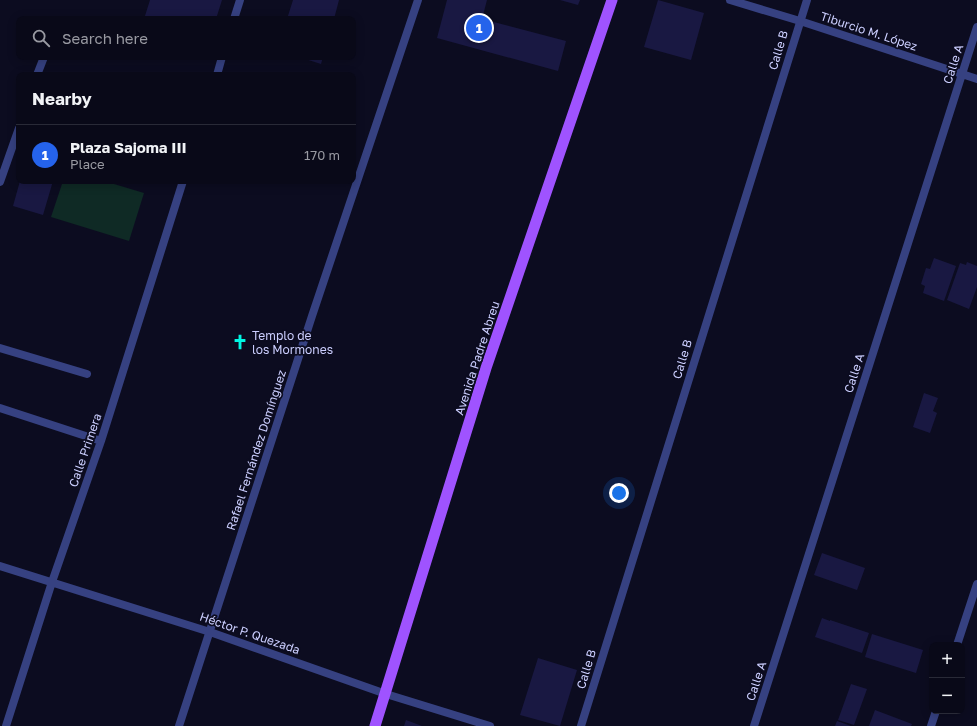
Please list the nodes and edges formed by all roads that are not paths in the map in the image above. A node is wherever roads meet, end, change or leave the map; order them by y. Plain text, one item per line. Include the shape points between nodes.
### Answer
1 (240, 0) edge
2 (418, 0) edge
3 (612, 0) edge
4 (730, 0) edge
5 (807, 0) edge
6 (235, 16) edge
7 (800, 21) junction
8 (977, 27) edge
9 (43, 60) edge
10 (221, 60) edge
11 (39, 72) edge
12 (218, 72) edge
13 (962, 74) junction
14 (977, 79) edge
15 (16, 137) edge
16 (0, 182) edge
17 (182, 184) edge
18 (0, 348) edge
19 (87, 374) dead end
20 (0, 408) edge
21 (101, 441) junction
22 (0, 566) edge
23 (52, 582) junction
24 (977, 584) edge
25 (210, 632) junction
26 (958, 642) edge
27 (386, 694) junction
28 (935, 714) edge
29 (6, 726) edge
30 (179, 726) edge
31 (375, 726) edge
32 (490, 726) edge
33 (581, 726) edge
34 (754, 726) edge
35 (931, 726) edge

1 - 6 street
2 - 25 street, Rafael Fernández Domínguez
3 - 27 main road, Avenida Padre Abreu via 486,368
4 - 7 street, Tiburcio M. López
5 - 7 street, Calle B
7 - 13 street, Tiburcio M. López
7 - 33 street, Calle B
8 - 13 street, Calle A
9 - 11 street
10 - 12 street
13 - 14 street, Tiburcio M. López
13 - 34 street, Calle A
15 - 16 street
17 - 21 street, Calle Primera
18 - 19 street
20 - 21 street
21 - 23 street, Calle Primera
22 - 23 street, Héctor P. Quezada
23 - 25 street, Héctor P. Quezada
23 - 29 street, Calle Primera
24 - 26 street
25 - 27 street, Héctor P. Quezada
25 - 30 street, Rafael Fernández Domínguez
27 - 31 main road, Avenida Padre Abreu
27 - 32 street, Héctor P. Quezada
28 - 35 street

